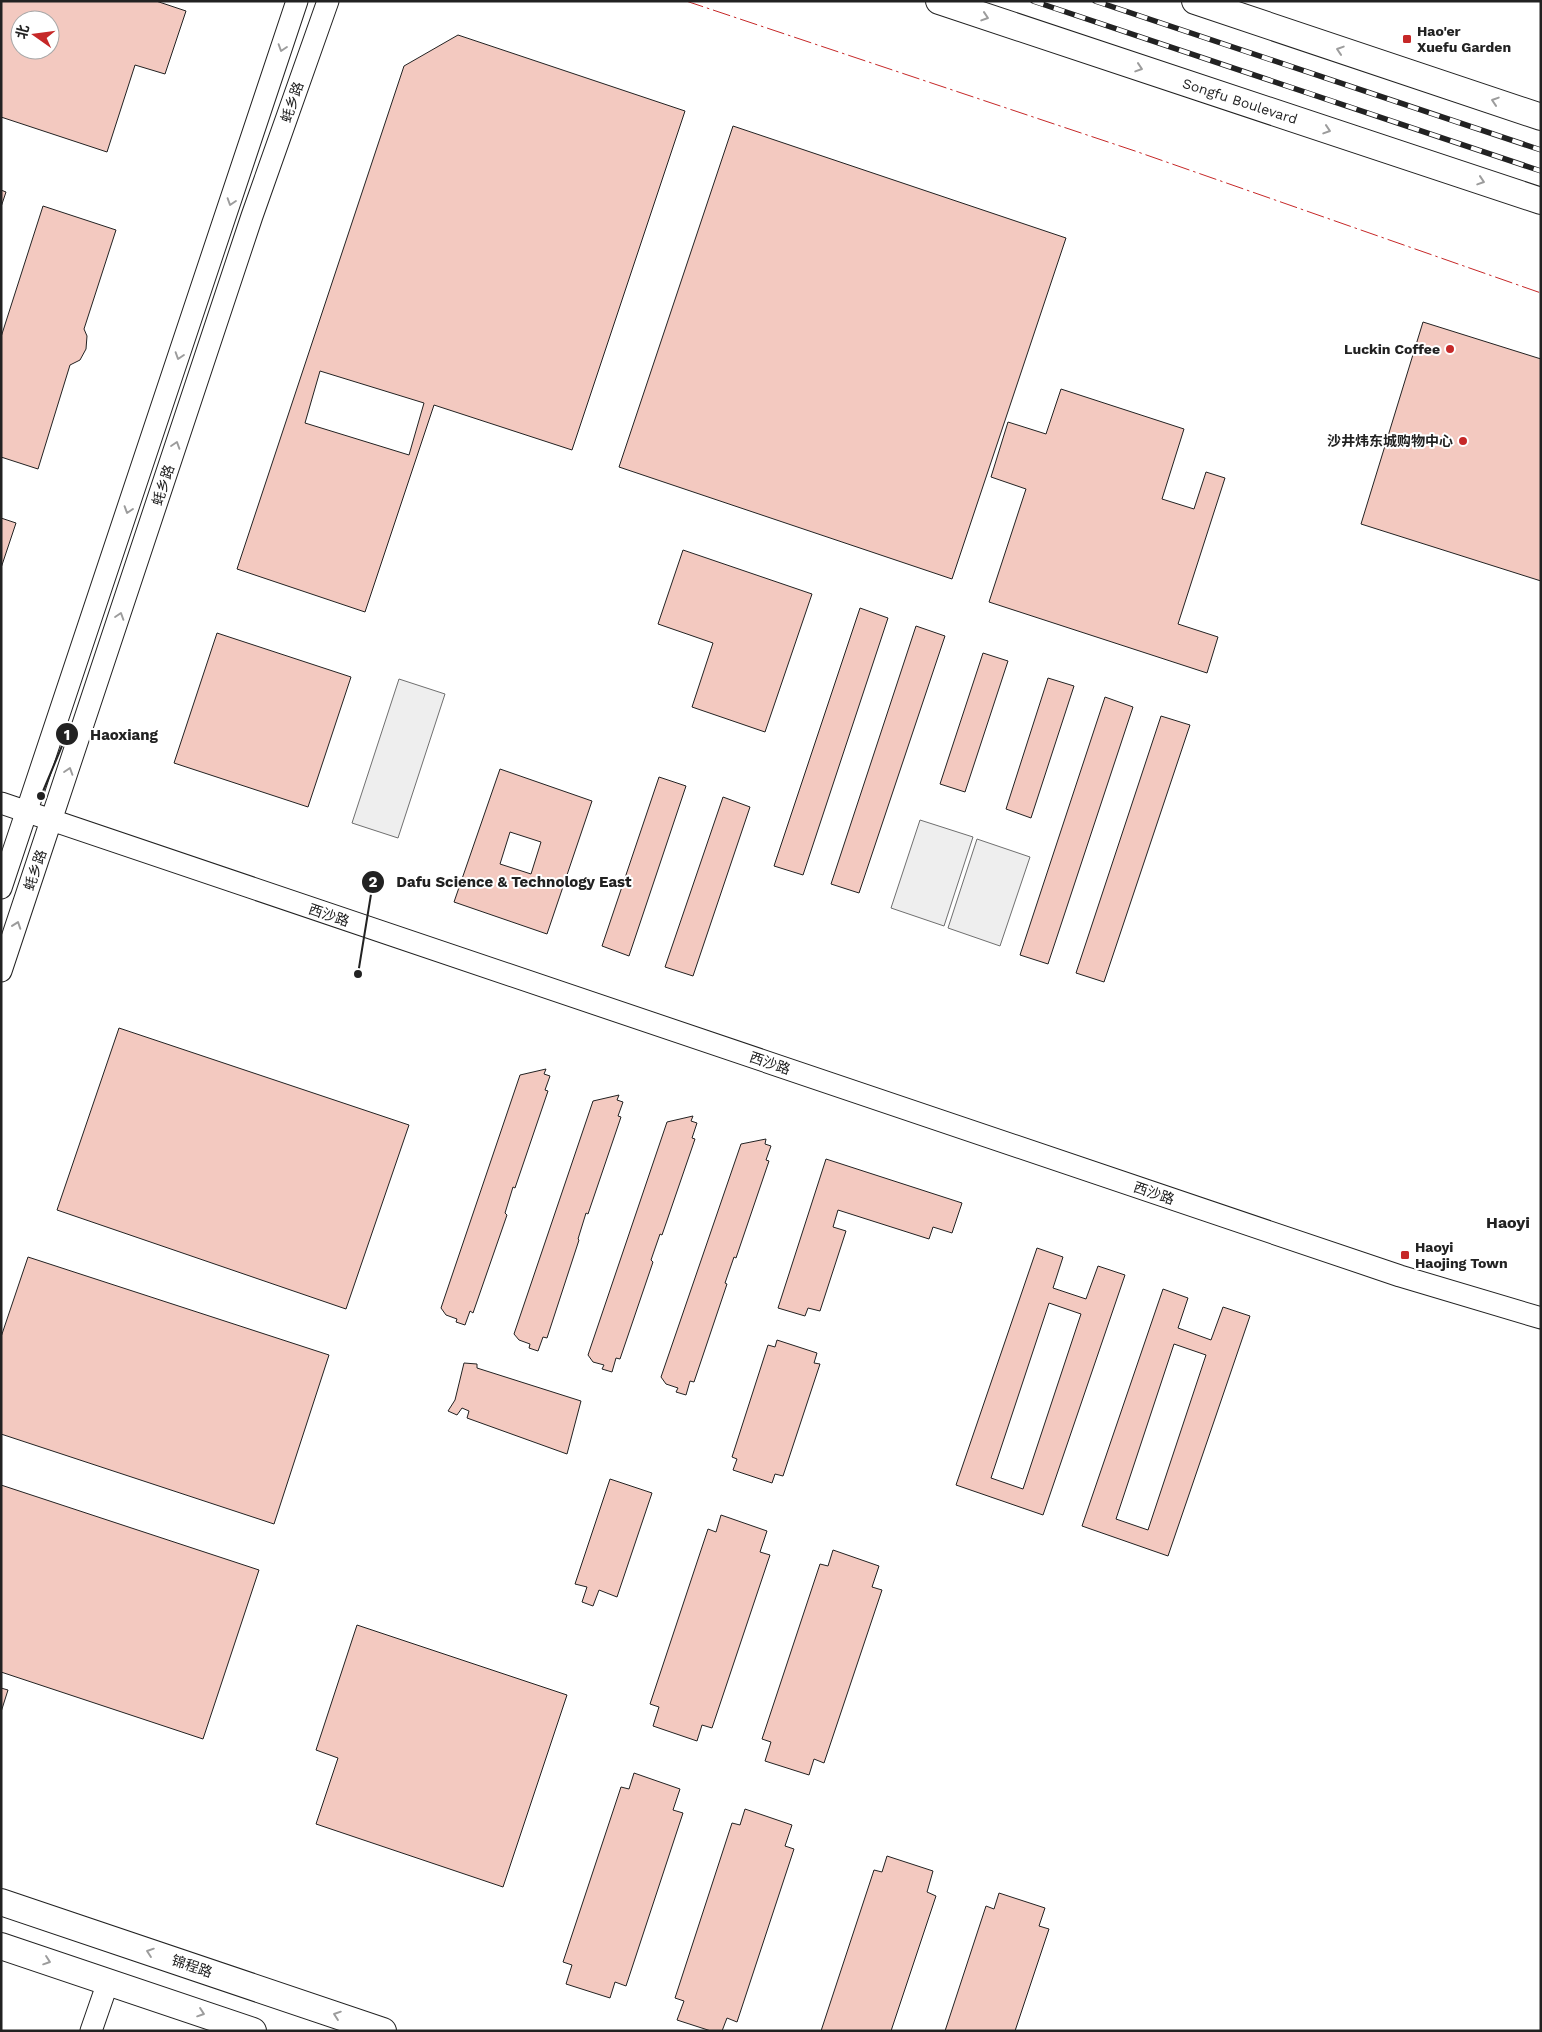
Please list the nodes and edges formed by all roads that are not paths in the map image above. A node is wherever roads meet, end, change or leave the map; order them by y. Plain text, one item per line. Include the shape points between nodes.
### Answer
1 (297, 1) edge
2 (328, 1) edge
3 (939, 1) edge
4 (1195, 1) edge
5 (1541, 117) edge
6 (1541, 201) edge
7 (1, 803) edge
8 (27, 811) junction
9 (52, 821) junction
10 (1, 888) edge
11 (1, 971) edge
12 (1541, 1318) edge
13 (1, 1902) edge
14 (1, 1946) edge
15 (108, 1982) junction
16 (91, 2031) edge
17 (253, 2031) edge
18 (383, 2031) edge

1 -> 8 street, 蚝乡路
9 -> 2 street, 蚝乡路 via 252,216
3 -> 6 main road, Songfu Boulevard
5 -> 4 main road
7 - 8 street, 西沙路
8 - 9 street, 西沙路
8 - 10 street, 蚝乡路
11 -> 9 street, 蚝乡路
9 - 12 street, 西沙路 via 1400,1276
18 -> 13 main road, 锦程路
14 -> 15 main road
15 - 16 street
15 -> 17 main road

